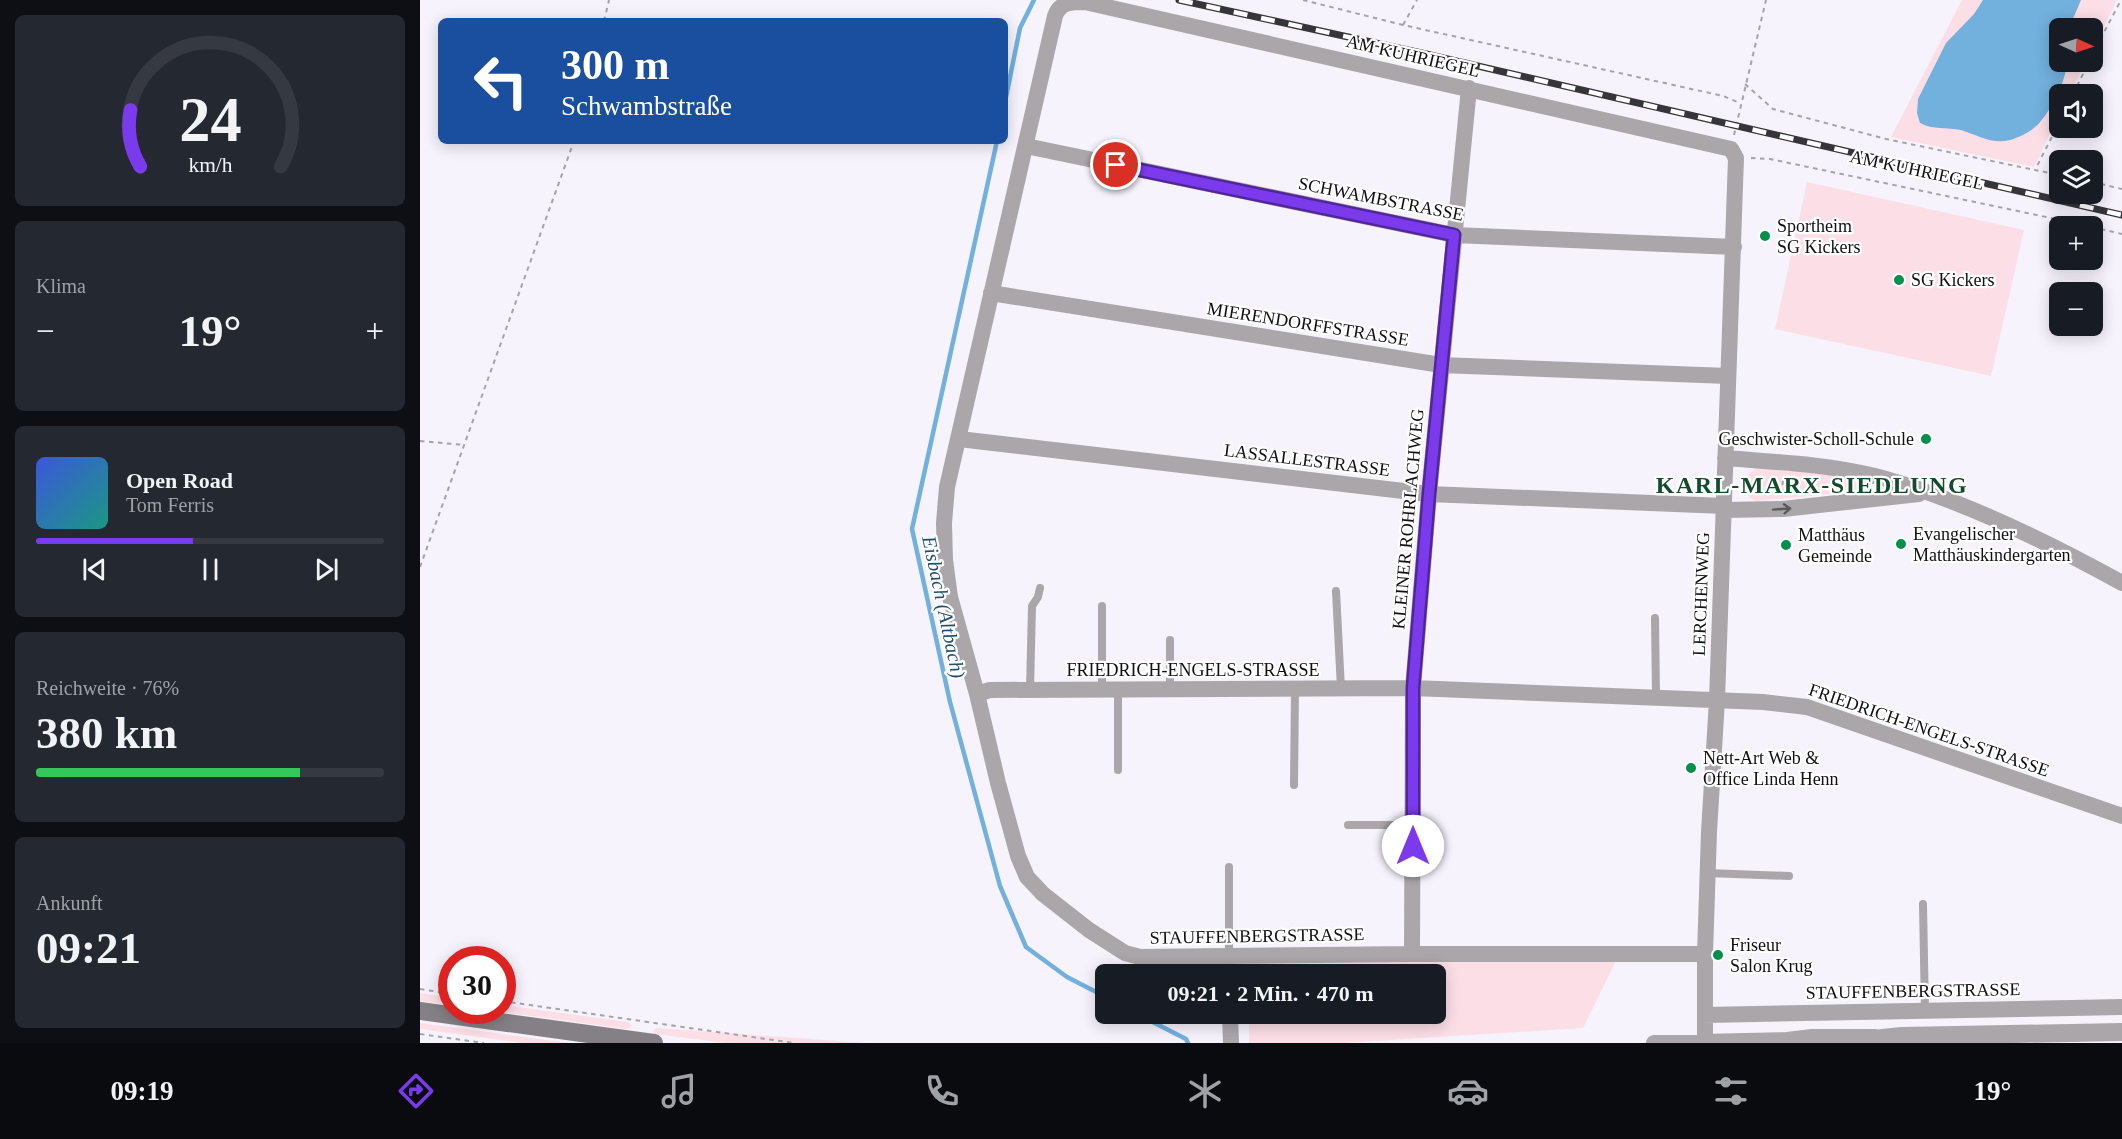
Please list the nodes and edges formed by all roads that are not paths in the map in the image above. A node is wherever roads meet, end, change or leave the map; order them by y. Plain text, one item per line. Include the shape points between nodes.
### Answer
1 (1469, 88) junction
2 (1026, 146) junction
3 (1734, 153) joint
4 (1454, 235) junction
5 (1734, 247) junction
6 (991, 293) junction
7 (1441, 365) junction
8 (1728, 376) junction
9 (958, 439) junction
10 (1725, 458) junction
11 (1429, 494) junction
12 (1929, 494) junction
13 (1724, 508) junction
14 (2122, 583) edge
15 (1040, 588) dead end
16 (1336, 591) dead end
17 (1102, 606) dead end
18 (1655, 618) dead end
19 (1170, 640) dead end
20 (1413, 688) junction
21 (1295, 689) junction
22 (1341, 689) junction
23 (1030, 690) junction
24 (1110, 690) junction
25 (1170, 690) junction
26 (976, 694) junction
27 (1656, 698) junction
28 (1717, 700) junction
29 (1118, 770) dead end
30 (1294, 785) dead end
31 (2122, 816) edge
32 (1348, 825) dead end
33 (1413, 825) junction
34 (1229, 867) dead end
35 (1708, 873) junction
36 (1789, 876) dead end
37 (1923, 904) dead end
38 (1412, 954) junction
39 (1705, 954) junction
40 (1228, 957) junction
41 (1228, 964) edge
42 (2122, 1007) edge
43 (420, 1011) edge
44 (1925, 1011) junction
45 (1705, 1015) junction
46 (1230, 1024) edge
47 (2122, 1032) edge
48 (1882, 1038) junction
49 (1705, 1042) edge
50 (1790, 1042) edge
51 (654, 1043) edge
52 (1231, 1043) edge
53 (1654, 1043) edge
54 (1860, 1043) edge

1 - 2 street, AM KUHRIEGEL via 1072,2 1058,9
1 - 3 street, AM KUHRIEGEL
1 - 4 street, KLEINER ROHRLACHWEG
2 - 4 street, SCHWAMBSTRASSE
2 - 6 street
3 - 5 street, LERCHENWEG
4 - 5 street, SCHWAMBSTRASSE
4 - 7 street, KLEINER ROHRLACHWEG
5 - 8 street, LERCHENWEG
6 - 7 street, MIERENDORFFSTRASSE
6 - 9 street
7 - 8 street, MIERENDORFFSTRASSE
7 - 11 street, KLEINER ROHRLACHWEG
8 - 10 street, LERCHENWEG
9 - 11 street, LASSALLESTRASSE
9 - 26 street via 947,487 945,560 950,597
10 - 12 street via 1847,471
10 - 13 street, LERCHENWEG
11 - 13 street, LASSALLESTRASSE
11 - 20 street, KLEINER ROHRLACHWEG
13 -> 12 street, LASSALLESTRASSE via 1781,509
12 - 14 street via 2044,542
13 - 28 street, LERCHENWEG
15 - 23 lane via 1032,606
16 - 22 lane
17 - 24 lane
18 - 27 lane
19 - 25 lane
20 - 22 street, FRIEDRICH-ENGELS-STRASSE
20 - 27 street, FRIEDRICH-ENGELS-STRASSE
20 - 33 street, KLEINER ROHRLACHWEG
21 - 22 street, FRIEDRICH-ENGELS-STRASSE
21 - 25 street, FRIEDRICH-ENGELS-STRASSE
21 - 30 lane
23 - 24 street, FRIEDRICH-ENGELS-STRASSE
23 - 26 street, FRIEDRICH-ENGELS-STRASSE
24 - 25 street, FRIEDRICH-ENGELS-STRASSE
24 - 29 lane
26 - 40 street, STAUFFENBERGSTRASSE via 1018,856 1027,877 1043,894 1125,953 1140,957
27 - 28 street, FRIEDRICH-ENGELS-STRASSE
28 - 31 street, FRIEDRICH-ENGELS-STRASSE via 1807,707
28 - 35 street, LERCHENWEG
32 - 33 lane
33 - 38 street, KLEINER ROHRLACHWEG
34 - 40 lane
35 - 36 lane
35 - 39 street, LERCHENWEG
37 - 44 lane
38 - 39 street, STAUFFENBERGSTRASSE
38 - 40 street, STAUFFENBERGSTRASSE
39 - 45 street, LERCHENWEG
40 - 41 street
42 - 44 street, STAUFFENBERGSTRASSE
43 - 51 main road
44 - 45 street, STAUFFENBERGSTRASSE
45 - 49 street, LERCHENWEG
46 - 52 street
47 - 48 street
48 - 50 street via 1822,1036
48 - 54 street
49 - 50 street
49 - 53 street

